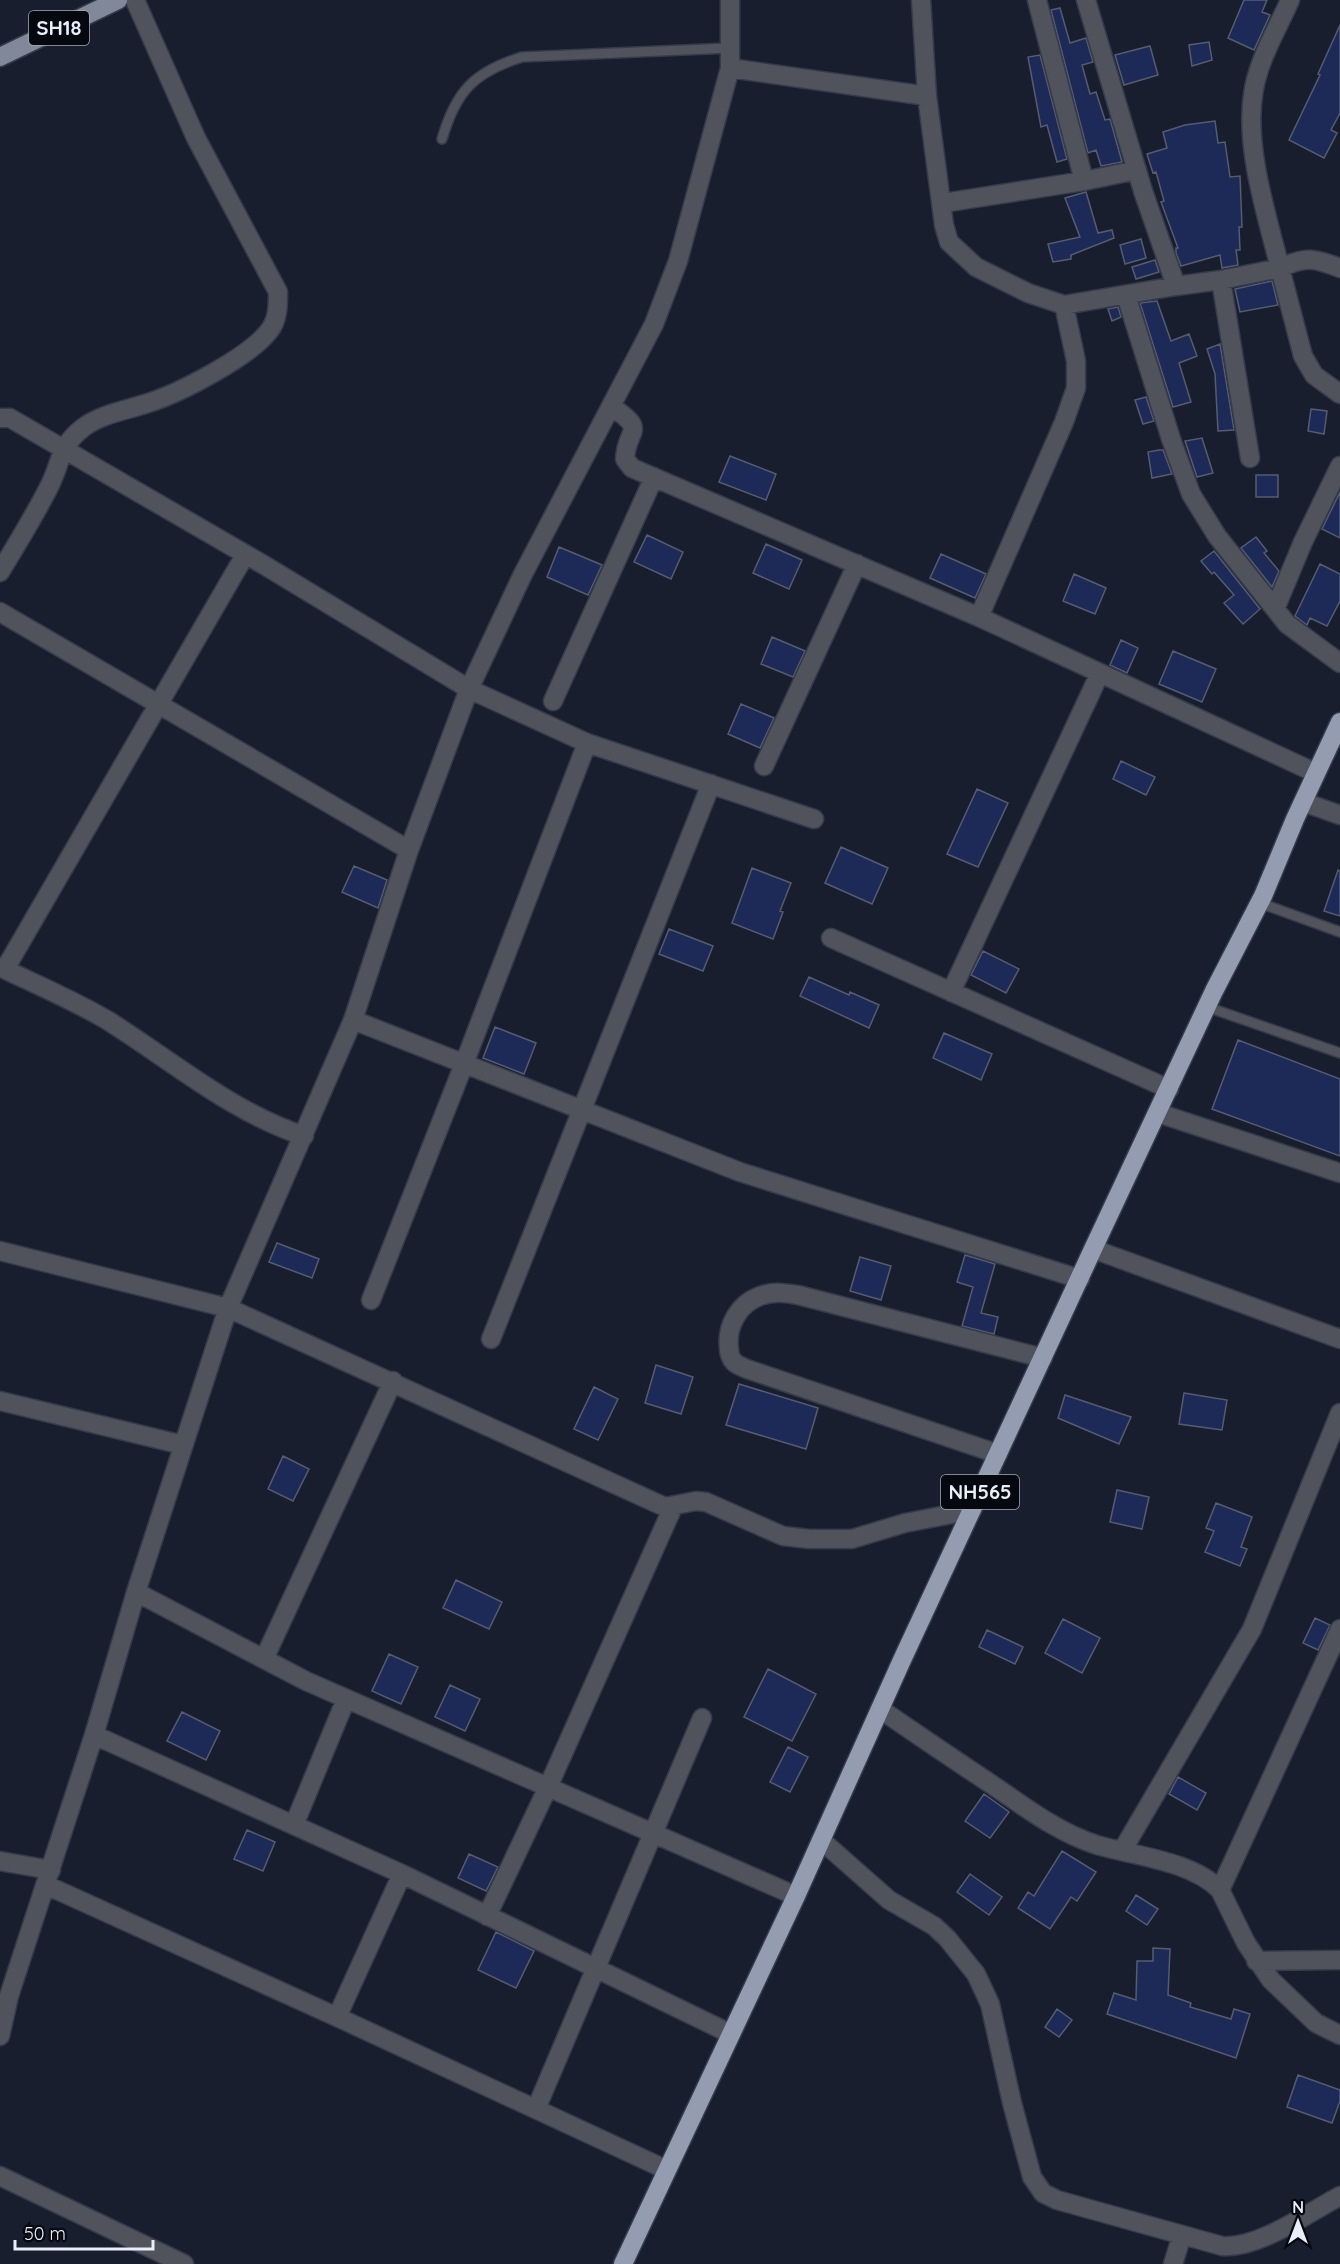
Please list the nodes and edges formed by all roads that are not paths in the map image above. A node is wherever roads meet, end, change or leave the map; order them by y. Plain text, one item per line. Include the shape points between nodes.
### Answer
1 (118, 0) edge
2 (135, 0) edge
3 (730, 0) edge
4 (921, 0) edge
5 (1037, 0) edge
6 (1086, 0) edge
7 (1290, 0) edge
8 (730, 48) junction
9 (0, 57) edge
10 (730, 68) junction
11 (927, 96) junction
12 (442, 139) dead end
13 (1137, 170) junction
14 (1084, 181) junction
15 (943, 203) junction
16 (1280, 268) junction
17 (1340, 268) edge
18 (1221, 280) junction
19 (1176, 286) junction
20 (1126, 295) junction
21 (1064, 305) junction
22 (1340, 394) edge
23 (612, 407) junction
24 (0, 418) edge
25 (63, 449) junction
26 (1250, 458) dead end
27 (1340, 466) edge
28 (654, 477) junction
29 (245, 555) junction
30 (856, 564) junction
31 (0, 573) edge
32 (1275, 609) junction
33 (0, 612) edge
34 (979, 617) junction
35 (1340, 663) edge
36 (1100, 673) junction
37 (470, 689) junction
38 (553, 701) dead end
39 (160, 705) junction
40 (1340, 722) edge
41 (587, 743) junction
42 (764, 766) dead end
43 (1316, 773) junction
44 (711, 784) junction
45 (1303, 802) junction
46 (1340, 814) edge
47 (813, 819) dead end
48 (409, 850) junction
49 (1260, 903) junction
50 (1340, 932) edge
51 (831, 938) dead end
52 (3, 968) edge
53 (951, 992) junction
54 (1207, 1008) junction
55 (353, 1020) junction
56 (1340, 1053) edge
57 (464, 1064) junction
58 (1169, 1089) junction
59 (583, 1111) junction
60 (1158, 1113) junction
61 (304, 1136) junction
62 (1340, 1173) edge
63 (1093, 1249) junction
64 (0, 1251) edge
65 (1080, 1279) junction
66 (371, 1300) dead end
67 (228, 1308) junction
68 (491, 1339) dead end
69 (1340, 1339) edge
70 (1043, 1358) junction
71 (393, 1381) junction
72 (0, 1401) edge
73 (1340, 1413) edge
74 (183, 1445) junction
75 (998, 1454) junction
76 (673, 1507) junction
77 (972, 1510) junction
78 (136, 1592) junction
79 (1340, 1629) edge
80 (264, 1659) junction
81 (346, 1699) junction
82 (880, 1709) junction
83 (702, 1718) dead end
84 (94, 1735) junction
85 (548, 1787) junction
86 (294, 1825) junction
87 (655, 1834) junction
88 (821, 1840) junction
89 (1122, 1851) junction
90 (0, 1862) edge
91 (402, 1874) junction
92 (48, 1878) junction
93 (1220, 1890) junction
94 (796, 1896) junction
95 (488, 1916) junction
96 (1340, 1960) edge
97 (1256, 1962) junction
98 (594, 1968) junction
99 (337, 2017) junction
100 (731, 2034) junction
101 (1340, 2035) edge
102 (0, 2036) edge
103 (536, 2109) junction
104 (667, 2170) junction
105 (0, 2176) edge
106 (1340, 2196) edge
107 (1182, 2235) junction
108 (184, 2264) edge
109 (623, 2264) edge
110 (1173, 2264) edge

1 - 9 main road, SH18
2 - 25 street via 196,138 278,292 278,314 254,347 199,381 86,426
3 - 8 street
4 - 11 street
5 - 14 street
6 - 13 street
7 - 16 street via 1259,70 1251,127 1260,188
8 - 10 street
8 - 12 lane via 522,57 481,74 463,91 449,114
10 - 11 street
10 - 23 street via 678,261 654,324
11 - 15 street
13 - 14 street
13 - 19 street
14 - 15 street
15 - 21 street via 949,242 976,267 1028,293
16 - 17 street via 1315,259
16 - 18 street
16 - 22 street via 1303,356 1314,375
18 - 19 street
18 - 26 street
19 - 20 street
20 - 21 street
20 - 32 street via 1191,494 1217,536
21 - 34 street via 1076,361 1076,388
23 - 28 street via 627,418 633,429 625,453 628,464
23 - 37 street via 523,574
24 - 25 street via 10,418
25 - 29 street
25 - 31 street via 51,482
27 - 32 street
28 - 30 street
28 - 38 street
29 - 37 street
29 - 39 street
30 - 34 street
30 - 42 street
32 - 35 street via 1287,624
33 - 39 street
34 - 36 street
36 - 43 street
36 - 53 street
37 - 41 street
37 - 48 street
39 - 48 street
39 - 52 street
40 - 43 highway, NH565
41 - 44 street
41 - 57 street
43 - 45 highway, NH565
44 - 47 street
44 - 59 street
45 - 46 street
45 - 49 highway, NH565
48 - 55 street
49 - 50 lane
49 - 54 highway, NH565
51 - 53 street
52 - 61 street via 105,1019 259,1117
53 - 58 street
54 - 56 lane
54 - 58 highway, NH565
55 - 57 street
55 - 61 street
57 - 59 street
57 - 66 street
58 - 60 highway, NH565
59 - 65 street via 740,1172
59 - 68 street
60 - 62 street
60 - 63 highway, NH565
61 - 67 street
63 - 65 highway, NH565
63 - 69 street
64 - 67 street
65 - 70 highway, NH565
67 - 71 street
67 - 74 street
70 - 75 highway, NH565
70 - 75 street via 781,1292 760,1296 744,1307 731,1324 729,1353 734,1362 747,1369
71 - 76 street via 655,1504
71 - 80 street
72 - 74 street
73 - 89 street via 1252,1629
74 - 78 street
75 - 77 highway, NH565
76 - 77 street via 706,1502 783,1536 809,1539 852,1539
76 - 85 street
77 - 82 highway, NH565
78 - 80 street
78 - 84 street
79 - 93 street
80 - 81 street
81 - 85 street
81 - 86 street
82 - 88 highway, NH565
82 - 89 street via 1065,1832
83 - 87 street
84 - 86 street
84 - 92 street
85 - 87 street
85 - 95 street
86 - 91 street
87 - 94 street
87 - 98 street
88 - 94 highway, NH565
88 - 107 street via 889,1900 934,1926 976,1974 990,2004 1032,2177 1043,2193
89 - 93 street via 1189,1870 1212,1881
90 - 92 street
91 - 95 street
91 - 99 street
92 - 99 street
92 - 102 street via 9,1996
93 - 97 street
94 - 100 highway, NH565
95 - 98 street
96 - 97 street
97 - 101 street via 1316,2023
98 - 100 street
98 - 103 street
99 - 103 street
100 - 104 highway, NH565
103 - 104 street
104 - 109 highway, NH565
105 - 108 street
106 - 107 street via 1246,2245 1222,2246
107 - 110 street

